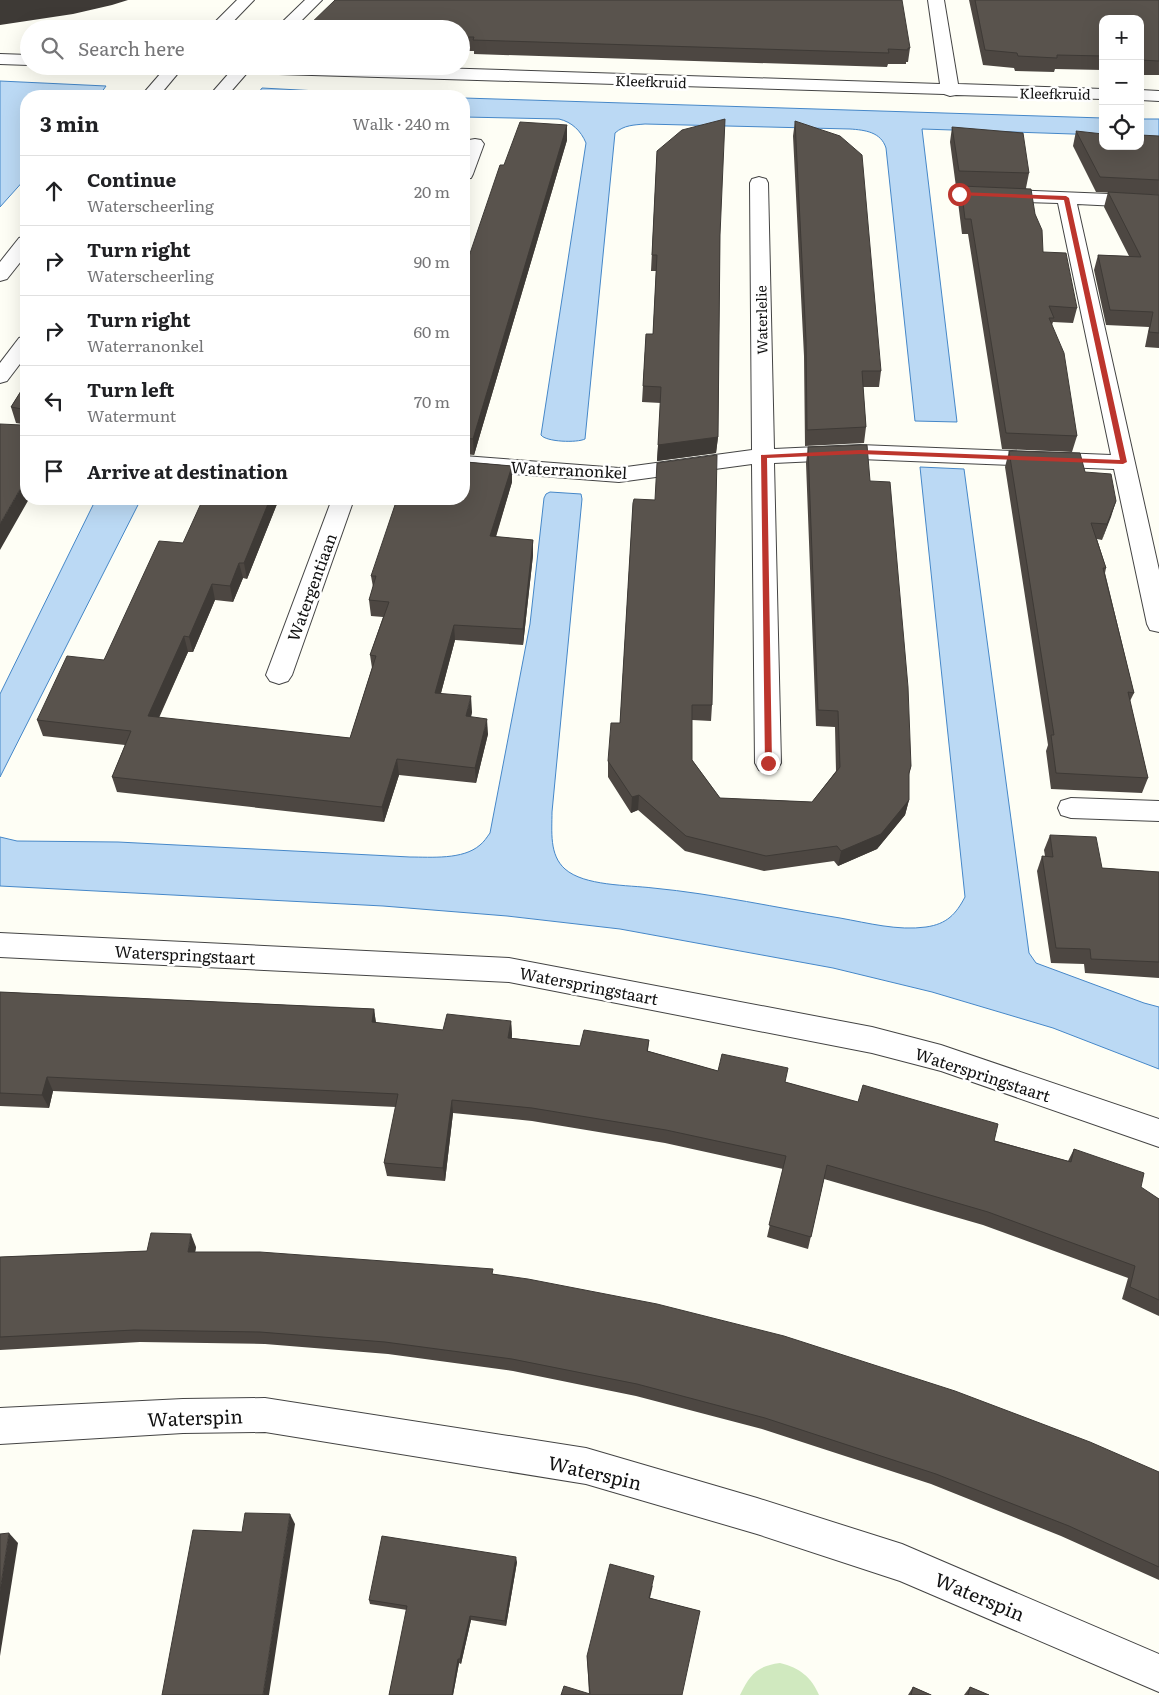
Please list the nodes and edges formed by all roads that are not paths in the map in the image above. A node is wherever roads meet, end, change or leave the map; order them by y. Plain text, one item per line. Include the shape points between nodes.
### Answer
1 (246, 0) edge
2 (314, 0) edge
3 (936, 0) edge
4 (225, 20) edge
5 (293, 20) edge
6 (0, 59) edge
7 (20, 60) edge
8 (168, 75) edge
9 (237, 75) edge
10 (470, 75) edge
11 (155, 90) edge
12 (223, 90) edge
13 (950, 91) junction
14 (1099, 94) edge
15 (1144, 95) edge
16 (1159, 96) edge
17 (475, 144) dead end
18 (470, 158) edge
19 (758, 183) dead end
20 (959, 194) edge
21 (1066, 198) junction
22 (1159, 202) edge
23 (20, 250) edge
24 (0, 275) edge
25 (20, 350) edge
26 (0, 377) edge
27 (763, 456) junction
28 (1123, 462) junction
29 (470, 463) edge
30 (341, 505) edge
31 (1159, 624) edge
32 (279, 675) dead end
33 (768, 763) dead end
34 (1071, 808) dead end
35 (1159, 811) edge
36 (0, 945) edge
37 (1159, 1133) edge
38 (0, 1426) edge
39 (1159, 1673) edge

1 - 4 street
2 - 5 street
3 - 13 street
6 - 7 street
8 - 11 street
9 - 12 street
10 - 13 street, Kleefkruid
13 - 14 street, Kleefkruid
15 - 16 street
17 - 18 street
19 - 27 street, Waterlelie
20 - 21 street
21 - 22 street
21 - 28 street
23 - 24 street
25 - 26 street
27 - 28 street, Waterranonkel via 860,452
27 - 29 street, Waterranonkel via 619,475
27 - 33 street, Waterlelie
28 - 31 street
30 - 32 street, Watergentiaan
34 - 35 street
36 - 37 street, Waterspringstaart via 509,970 872,1040 941,1058
38 - 39 street, Waterspin via 265,1415 586,1466 902,1563

